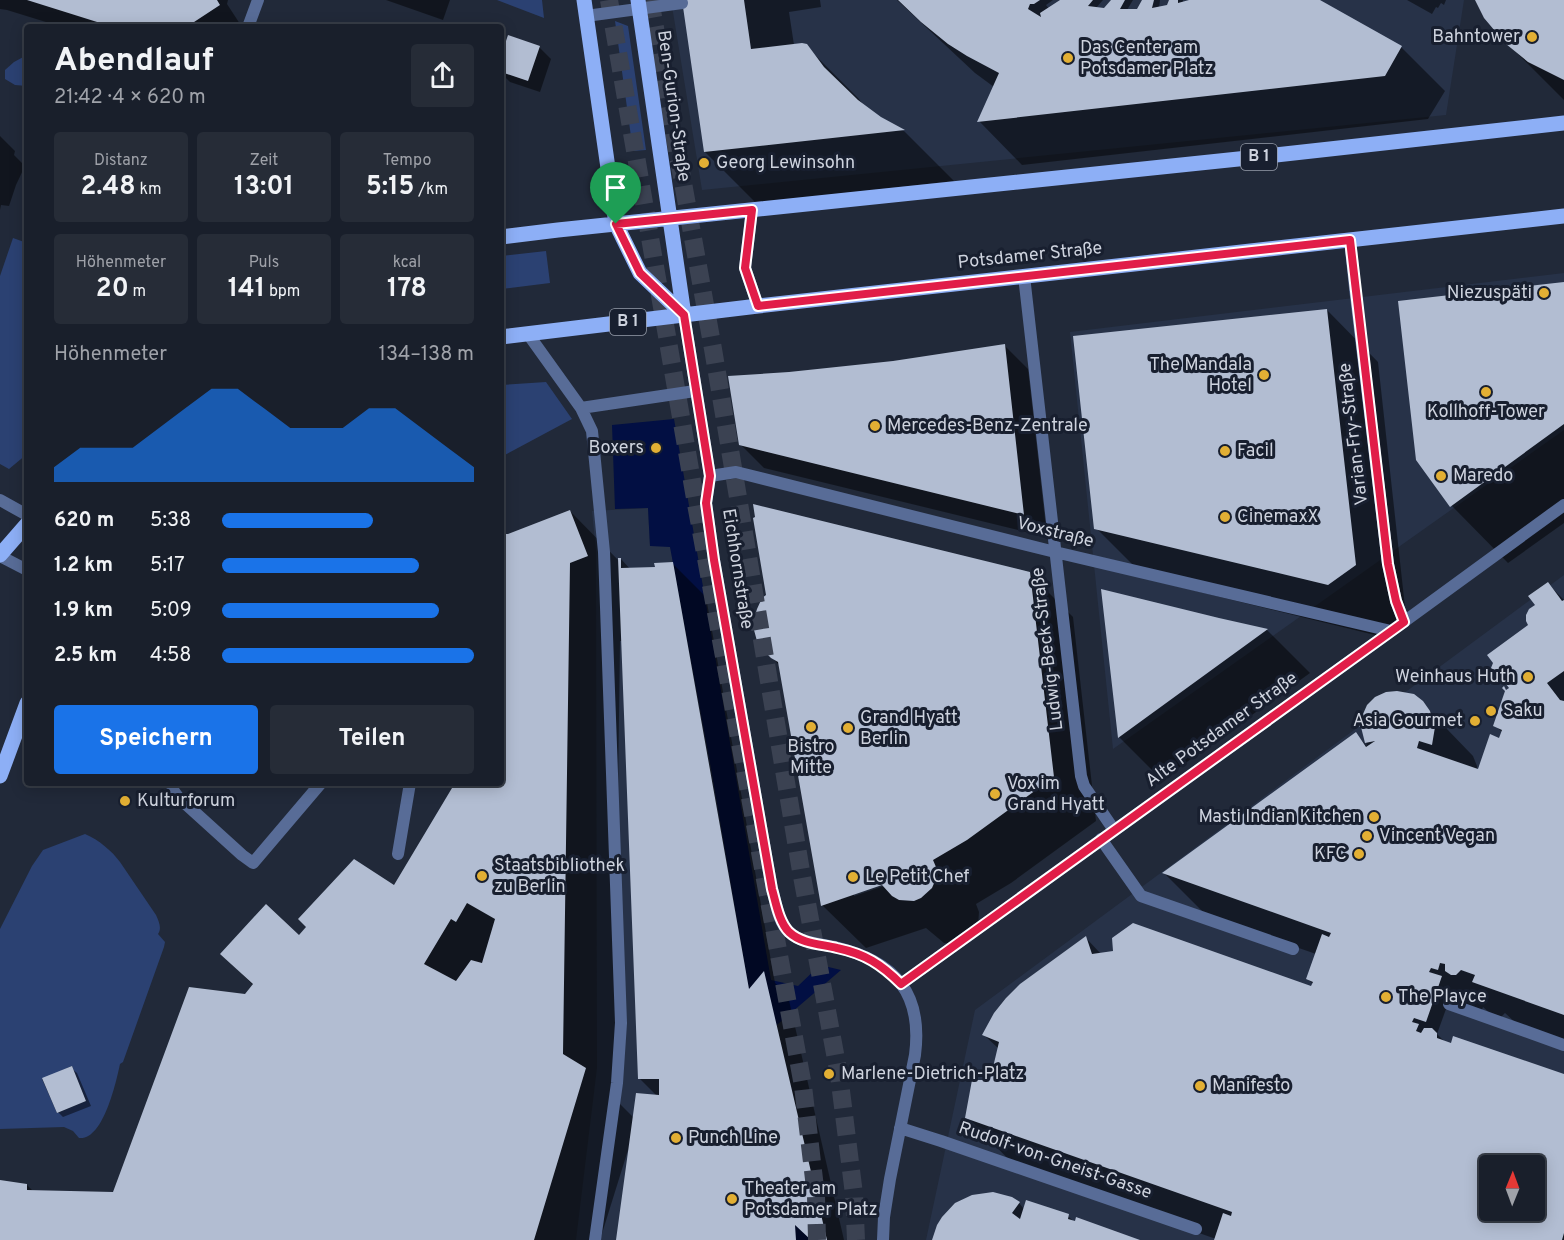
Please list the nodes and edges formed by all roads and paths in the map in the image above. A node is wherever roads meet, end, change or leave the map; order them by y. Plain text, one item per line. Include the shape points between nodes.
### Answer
1 (258, 0) edge
2 (584, 0) edge
3 (682, 3) dead end
4 (639, 4) edge
5 (586, 16) junction
6 (249, 24) edge
7 (1564, 123) edge
8 (752, 210) junction
9 (1564, 216) edge
10 (669, 218) junction
11 (616, 224) junction
12 (504, 237) edge
13 (1350, 240) junction
14 (1024, 276) junction
15 (758, 306) junction
16 (684, 315) junction
17 (528, 334) junction
18 (504, 338) edge
19 (696, 392) junction
20 (581, 408) junction
21 (710, 476) junction
22 (0, 500) edge
23 (1564, 505) edge
24 (24, 512) edge
25 (24, 527) edge
26 (1055, 552) junction
27 (0, 555) edge
28 (24, 568) edge
29 (1404, 622) junction
30 (1391, 631) junction
31 (24, 711) edge
32 (0, 776) edge
33 (172, 786) edge
34 (318, 786) edge
35 (409, 786) edge
36 (1114, 830) junction
37 (1101, 839) junction
38 (398, 854) dead end
39 (1293, 949) dead end
40 (901, 984) junction
41 (1449, 1004) dead end
42 (1564, 1045) edge
43 (900, 1128) junction
44 (1196, 1229) dead end
45 (595, 1240) edge
46 (883, 1240) edge

1 - 6 street
2 - 5 main road
3 - 4 street
4 - 5 street
4 - 10 main road, Ben-Gurion-Straße
5 - 11 main road
7 - 8 main road, B 1
8 - 10 main road, B 1
8 - 15 street via 745,268
9 - 13 main road, Potsdamer Straße / B 1
10 - 11 main road, B 1
10 - 16 main road, Eichhornstraße
11 - 12 main road, B 1
11 - 16 main road via 640,273
13 - 14 main road, Potsdamer Straße / B 1
13 - 29 street, Varian-Fry-Straße via 1388,564
14 - 15 main road, Potsdamer Straße / B 1
14 - 26 street, Ludwig-Beck-Straße
15 - 16 main road, Potsdamer Straße / B 1
16 - 17 main road, Potsdamer Straße / B 1
16 - 19 street, Eichhornstraße
17 - 18 main road, Potsdamer Straße / B 1
17 - 20 street
19 - 20 street
19 - 21 street, Eichhornstraße
20 - 45 street via 592,431 604,552 621,1023 617,1083
21 - 26 street, Voxstraße via 736,472
21 - 40 street, Eichhornstraße via 706,503 714,560 772,889 783,923 798,938 867,957
22 - 24 street
23 - 29 street, Alte Potsdamer Straße
25 - 27 main road
26 - 30 street, Voxstraße
26 - 36 street, Ludwig-Beck-Straße via 1081,776
27 - 28 street
29 - 30 street, Alte Potsdamer Straße
30 - 36 street, Alte Potsdamer Straße
31 - 32 main road
33 - 34 street via 178,797 253,863
35 - 38 street
36 - 37 street, Alte Potsdamer Straße
37 - 39 street via 1141,896
37 - 40 street, Alte Potsdamer Straße
40 - 43 street via 915,1012 916,1042
41 - 42 street
43 - 44 street, Rudolf-von-Gneist-Gasse
43 - 46 street

